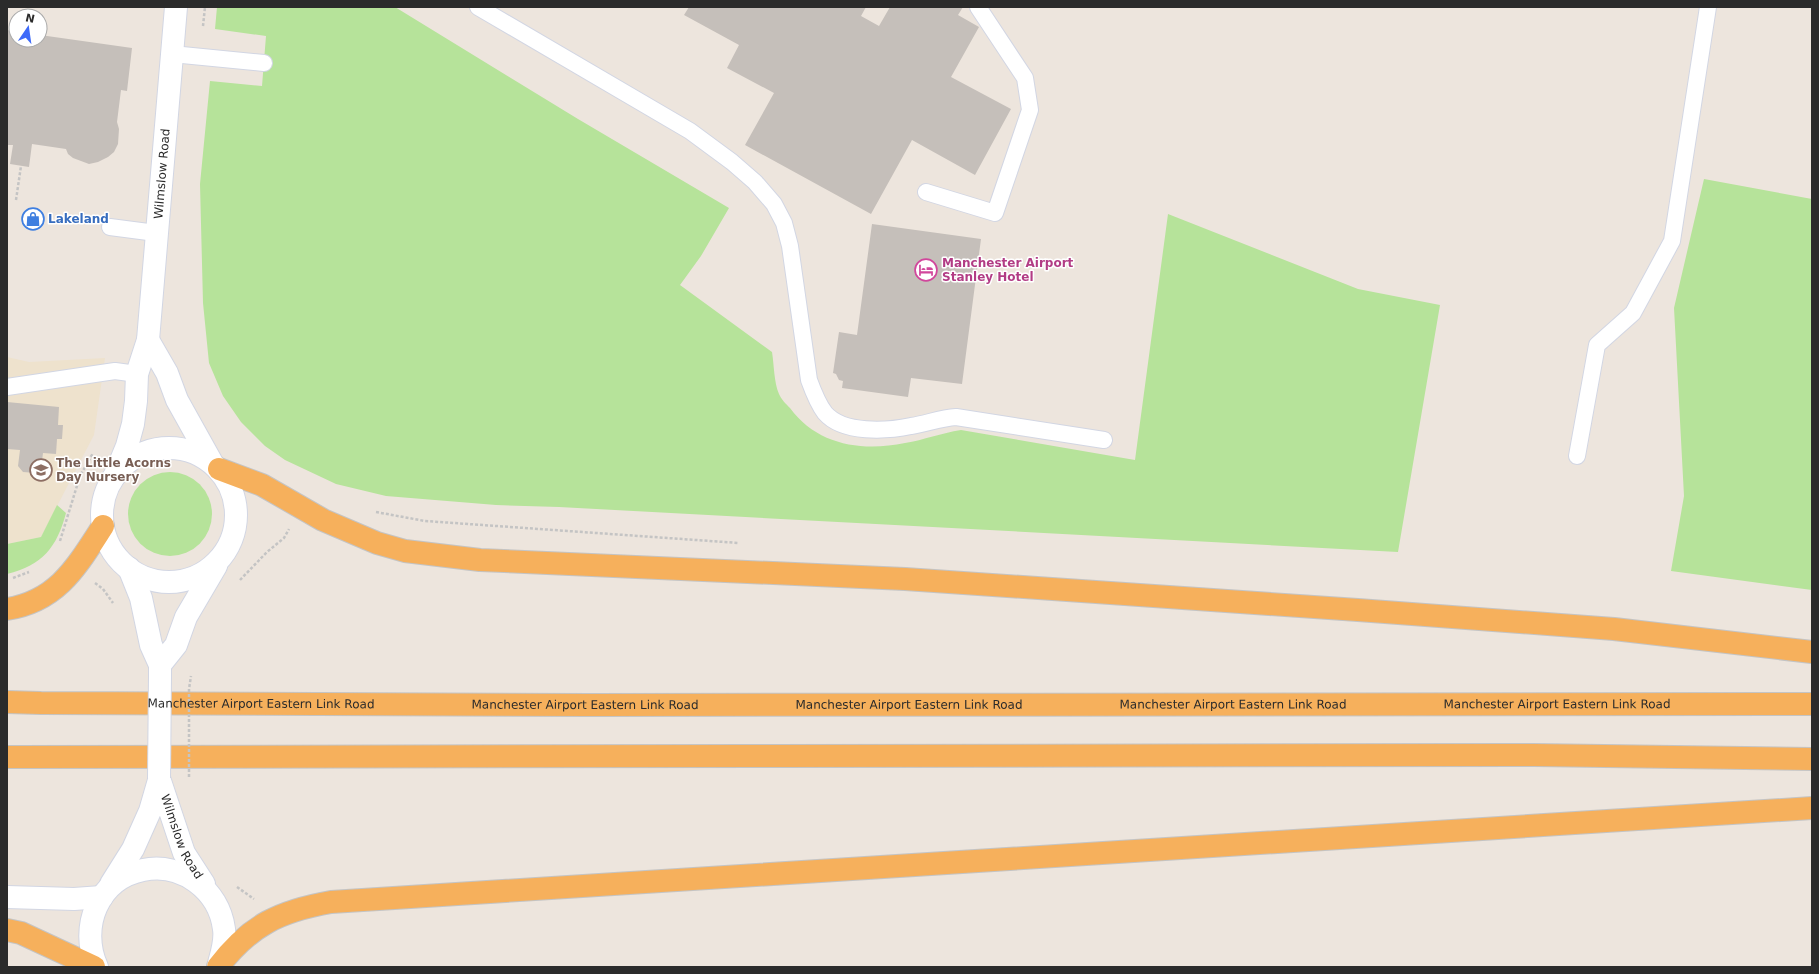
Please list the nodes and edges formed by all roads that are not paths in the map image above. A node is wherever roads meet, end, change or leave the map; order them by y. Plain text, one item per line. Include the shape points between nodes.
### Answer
1 (176, 7) edge
2 (478, 7) edge
3 (978, 7) edge
4 (1708, 7) edge
5 (172, 54) junction
6 (264, 63) dead end
7 (926, 192) dead end
8 (110, 227) dead end
9 (156, 233) junction
10 (148, 340) junction
11 (137, 374) junction
12 (7, 387) edge
13 (1104, 440) dead end
14 (1577, 456) dead end
15 (215, 465) junction
16 (115, 475) junction
17 (103, 526) junction
18 (220, 560) junction
19 (128, 568) junction
20 (7, 609) edge
21 (1812, 652) edge
22 (160, 670) junction
23 (7, 702) edge
24 (1812, 704) edge
25 (7, 757) edge
26 (1812, 759) edge
27 (159, 779) junction
28 (1812, 808) edge
29 (208, 892) junction
30 (105, 893) junction
31 (7, 897) edge
32 (7, 930) edge
33 (95, 967) edge
34 (218, 967) edge

1 - 5 main road, Wilmslow Road
2 - 13 lane via 690,131 755,182 774,204 784,223 790,246 809,380 826,414 842,426 890,429 939,418 956,417
3 - 7 lane via 1025,78 1030,110 995,213
4 - 14 lane via 1672,241 1633,313 1597,345
5 - 6 lane
5 - 9 main road, Wilmslow Road
8 - 9 lane
9 - 10 main road, Wilmslow Road
10 - 11 main road, Wilmslow Road
10 - 15 main road via 167,373 177,400
11 - 12 lane via 116,371
11 - 16 main road, Wilmslow Road via 133,424
15 - 16 main road via 193,451 158,448 130,460
15 - 18 main road via 231,486 237,507 236,529 229,548
15 - 21 highway via 262,485 323,520 377,543 405,551 442,556 488,561 905,579 1350,609 1614,629
16 - 17 main road via 104,498
17 - 19 main road via 112,550
17 - 20 highway via 76,568 51,593
18 - 19 main road via 206,572 190,579 172,582 155,580
18 - 22 main road via 202,587 186,617 176,645
19 - 22 main road, Wilmslow Road via 141,598 151,645
22 - 27 main road, Wilmslow Road, bridge
23 - 24 highway, Manchester Airport Eastern Link Road via 330,705
25 - 26 highway via 1534,755
27 - 29 main road, Wilmslow Road via 184,853
27 - 30 main road, Wilmslow Road via 150,810 133,849
28 - 34 highway via 331,902 300,908 263,924 232,948
29 - 30 main road via 195,880 180,872 161,868 143,870 127,876
29 - 34 main road, Wilmslow Road via 220,911 225,929 224,946
30 - 31 main road via 74,899
30 - 33 main road, Wilmslow Road via 93,913 89,929
32 - 33 highway via 21,933

